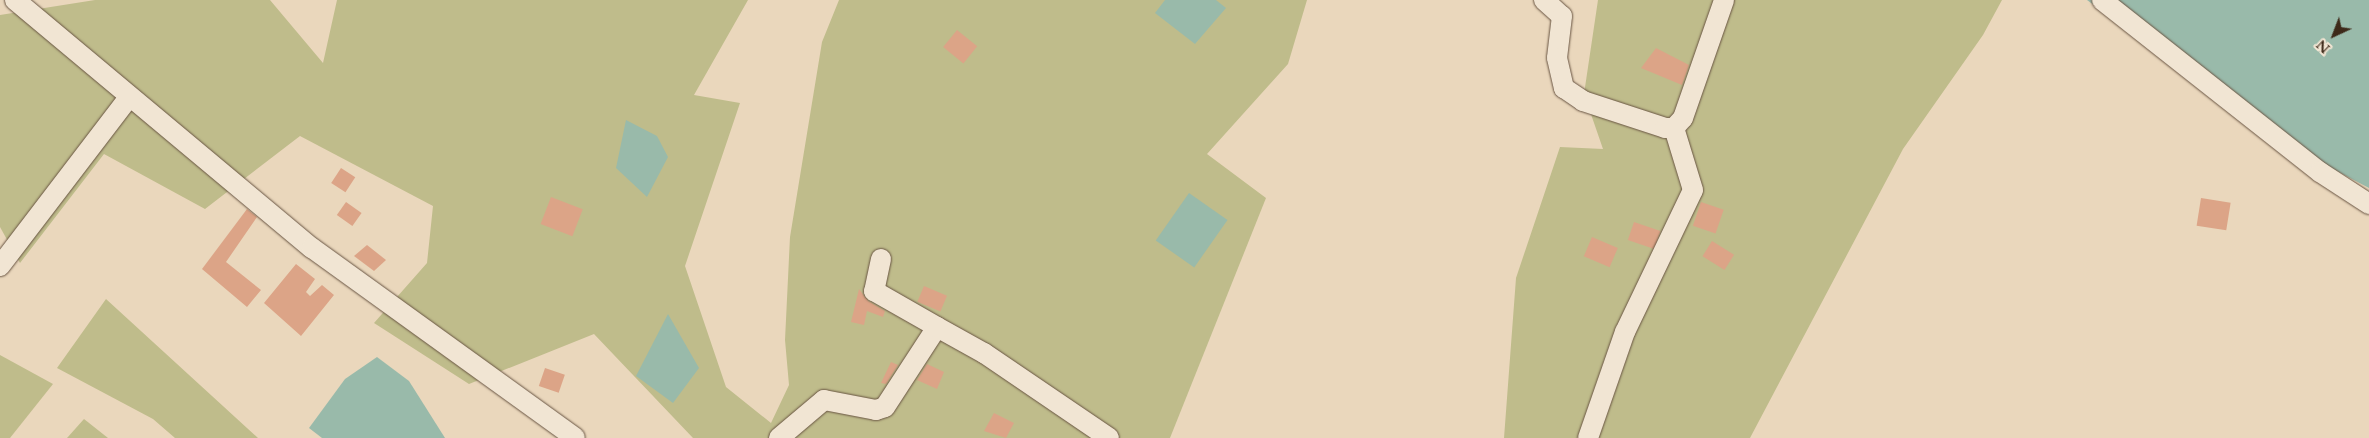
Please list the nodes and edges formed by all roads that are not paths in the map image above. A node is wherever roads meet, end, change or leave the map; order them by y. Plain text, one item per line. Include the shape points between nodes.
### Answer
1 (15, 0) edge
2 (1544, 0) edge
3 (1724, 0) edge
4 (2102, 0) edge
5 (129, 97) junction
6 (1674, 128) junction
7 (2369, 204) edge
8 (881, 259) dead end
9 (0, 266) edge
10 (937, 327) junction
11 (575, 438) edge
12 (779, 438) edge
13 (1109, 438) edge
14 (1588, 438) edge

1 - 5 street
2 - 6 street via 1562,16 1557,58 1564,88 1583,101
3 - 6 street via 1700,74
4 - 7 street via 2320,172
5 - 9 street
5 - 11 street via 312,248
6 - 14 street via 1693,190 1625,332
8 - 10 street via 874,291
10 - 12 street via 885,406 876,410 824,400
10 - 13 street via 984,353

